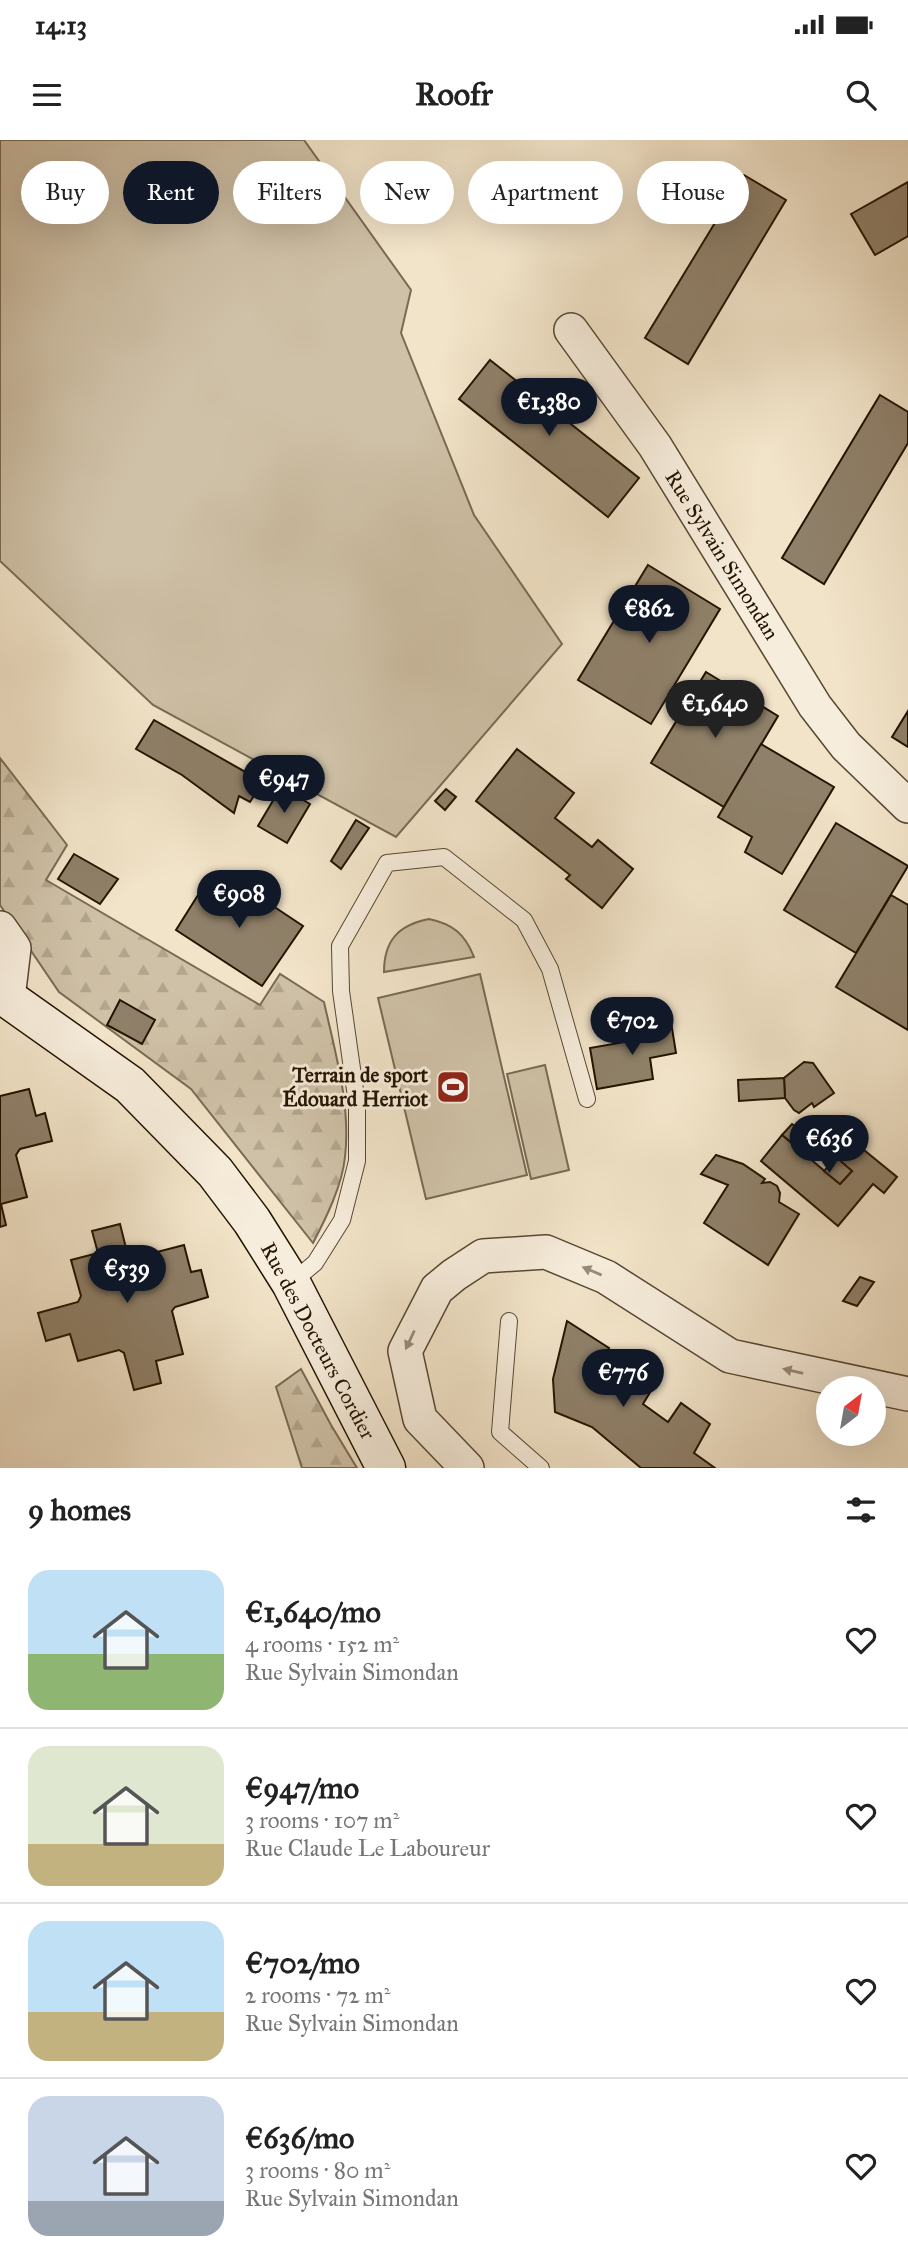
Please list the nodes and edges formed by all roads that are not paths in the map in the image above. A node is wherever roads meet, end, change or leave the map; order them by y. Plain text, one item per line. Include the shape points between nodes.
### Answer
1 (571, 330) dead end
2 (908, 806) edge
3 (0, 928) edge
4 (4, 996) edge
5 (587, 1099) dead end
6 (291, 1283) junction
7 (509, 1321) dead end
8 (908, 1394) edge
9 (386, 1468) edge
10 (467, 1468) edge
11 (541, 1468) edge

1 - 2 street, Rue Sylvain Simondan via 655,446 815,706 846,746
3 - 4 street via 14,948
4 - 6 street, Rue des Docteurs Cordier via 130,1085 215,1172
5 - 6 lane via 550,970 524,920 443,858 387,863 340,946 341,991 357,1104 357,1161 342,1220 315,1263
6 - 9 street, Rue des Docteurs Cordier
7 - 11 lane via 500,1432
8 -> 10 street via 730,1356 606,1277 546,1252 483,1256 437,1289 405,1351 420,1419

